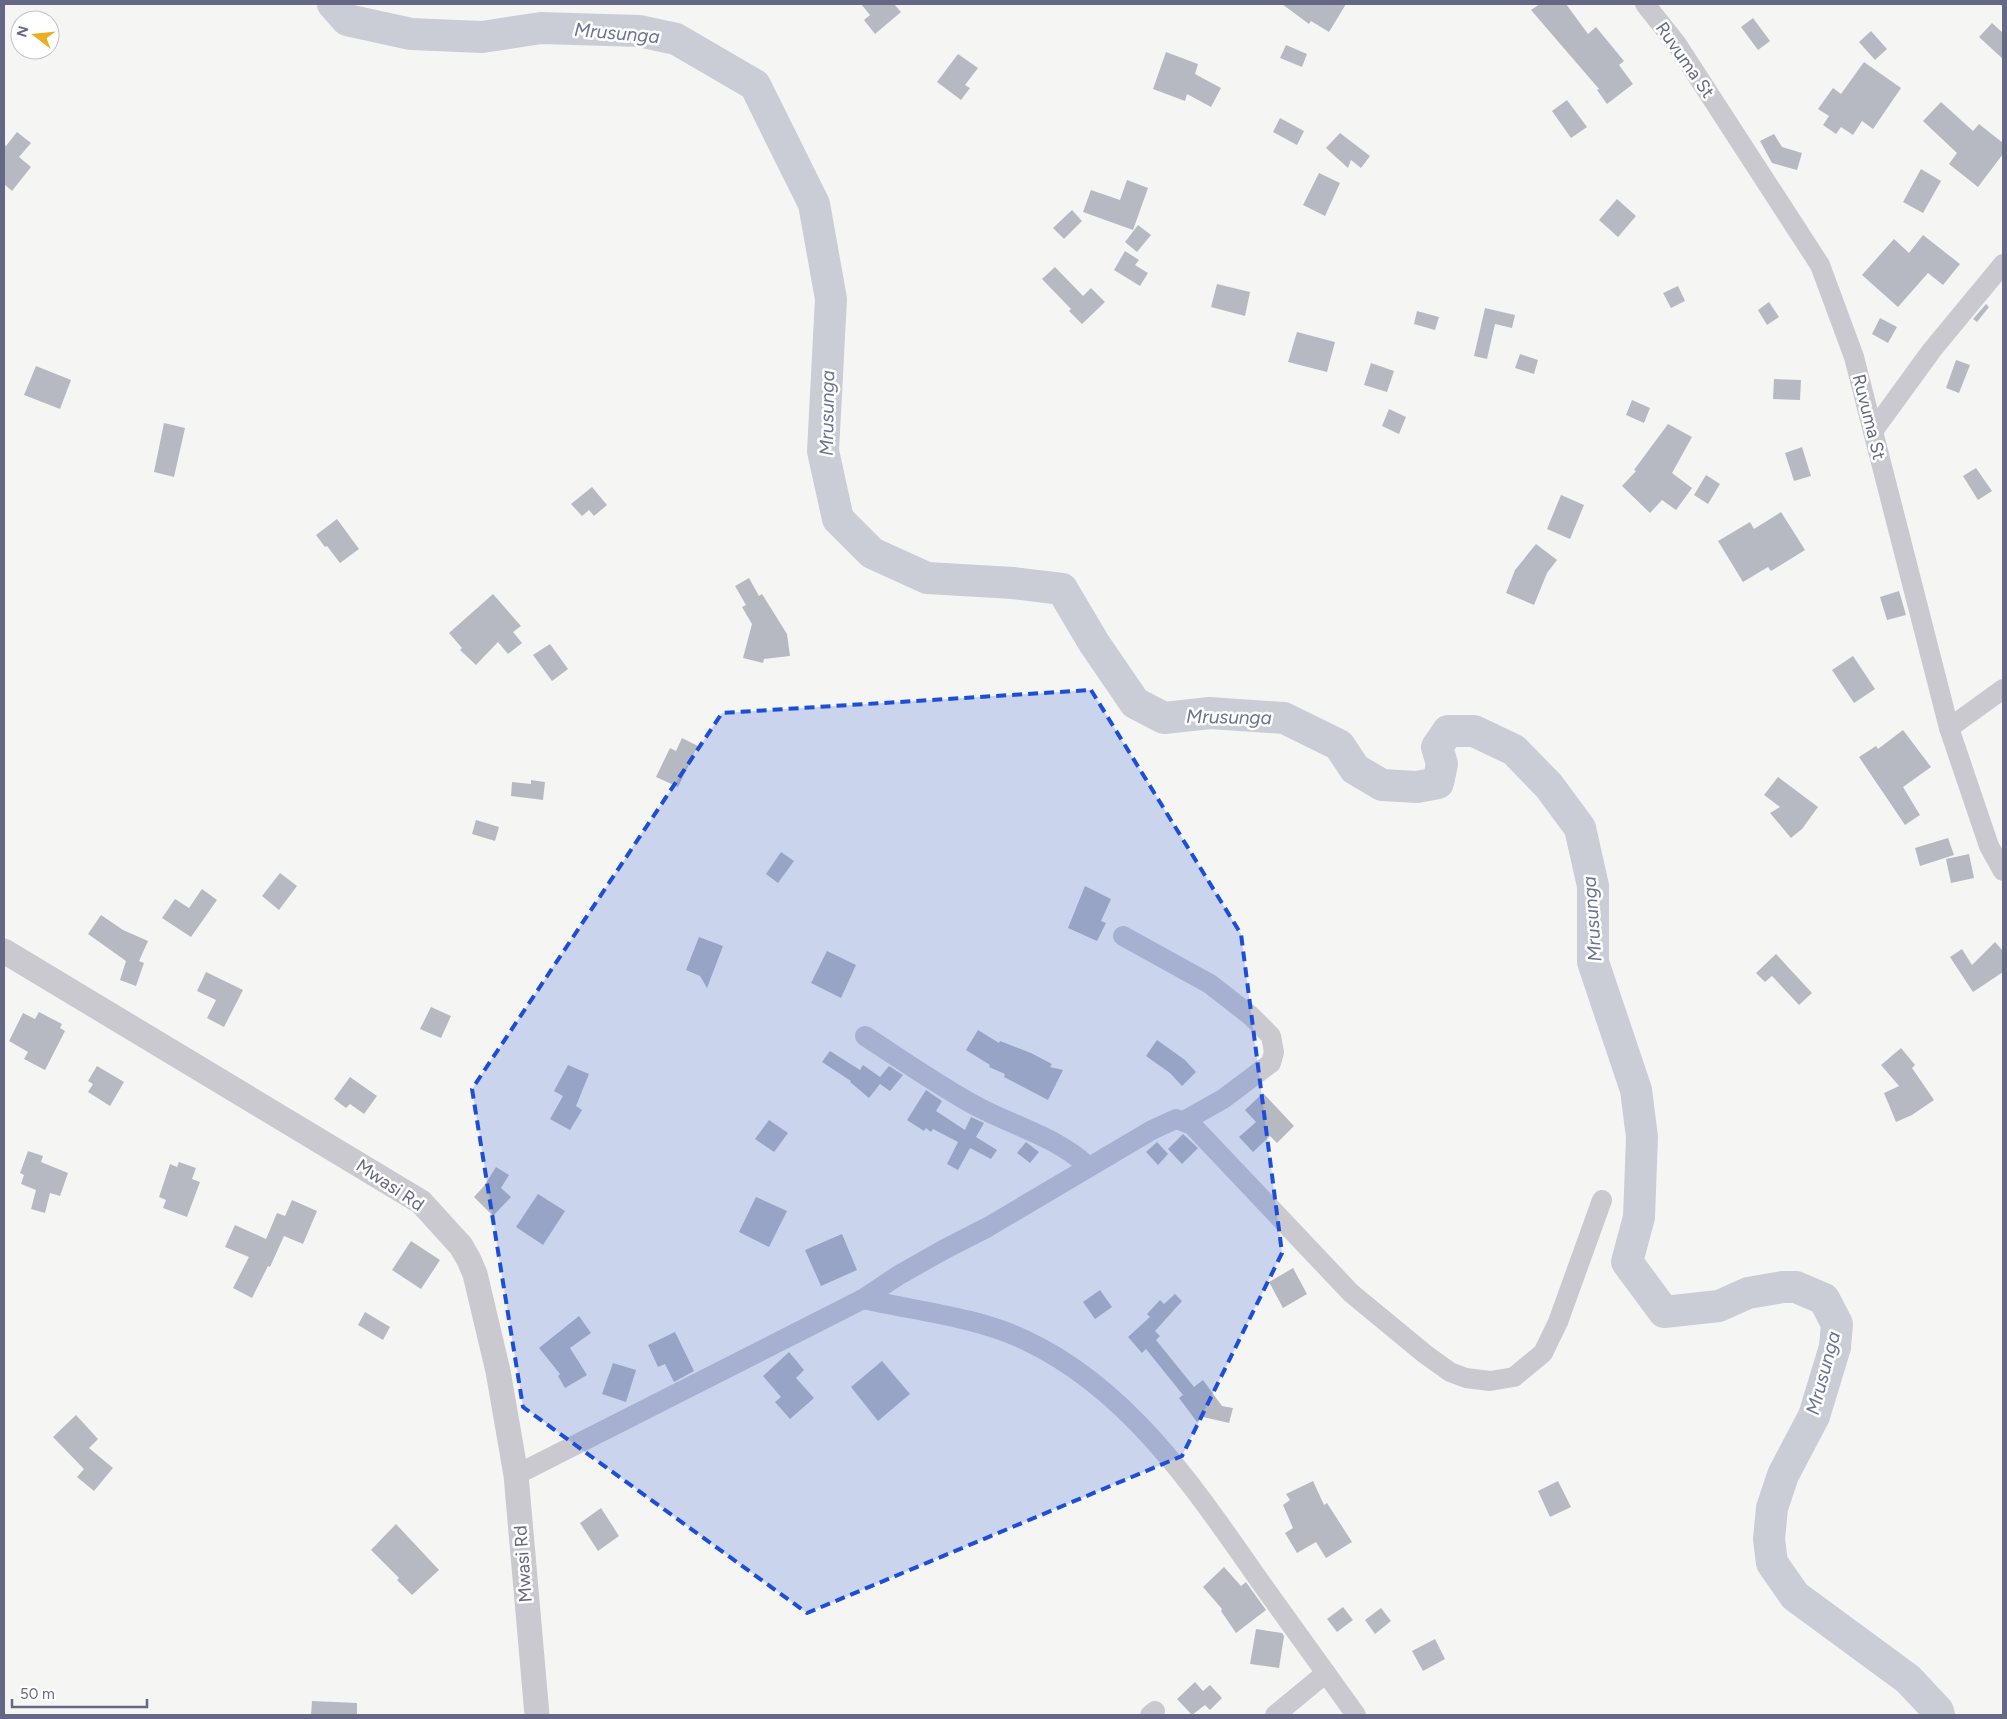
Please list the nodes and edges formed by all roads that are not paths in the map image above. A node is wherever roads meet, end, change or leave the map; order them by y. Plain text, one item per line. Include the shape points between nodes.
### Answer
1 (1645, 4) edge
2 (2003, 264) edge
3 (1873, 431) junction
4 (2003, 689) edge
5 (1948, 728) junction
6 (2003, 870) edge
7 (1123, 936) dead end
8 (4, 951) edge
9 (865, 1036) dead end
10 (1184, 1121) junction
11 (1088, 1167) junction
12 (1602, 1200) dead end
13 (862, 1299) junction
14 (516, 1475) junction
15 (1326, 1673) junction
16 (537, 1715) edge
17 (1274, 1715) edge
18 (1356, 1715) edge

1 - 3 street, Ruvuma St via 1676,42 1820,265 1854,357
2 - 3 street via 1932,350
3 - 5 street, Ruvuma St
4 - 5 street
5 - 6 street, Ruvuma St via 1989,846
7 - 10 street via 1210,984 1271,1036 1272,1063 1224,1099
8 - 14 street, Mwasi Rd via 405,1192 446,1228 461,1246 475,1274 498,1371
9 - 11 street via 960,1098 1063,1146
10 - 11 street via 1176,1119 1165,1123
10 - 12 street via 1192,1125 1351,1293 1424,1354 1450,1372 1466,1378 1490,1381 1514,1377 1542,1353 1558,1322
11 - 13 street
13 - 14 street
13 - 15 street via 1001,1331 1057,1356 1085,1376 1133,1418 1165,1453
14 - 16 street, Mwasi Rd
15 - 17 street
15 - 18 street

